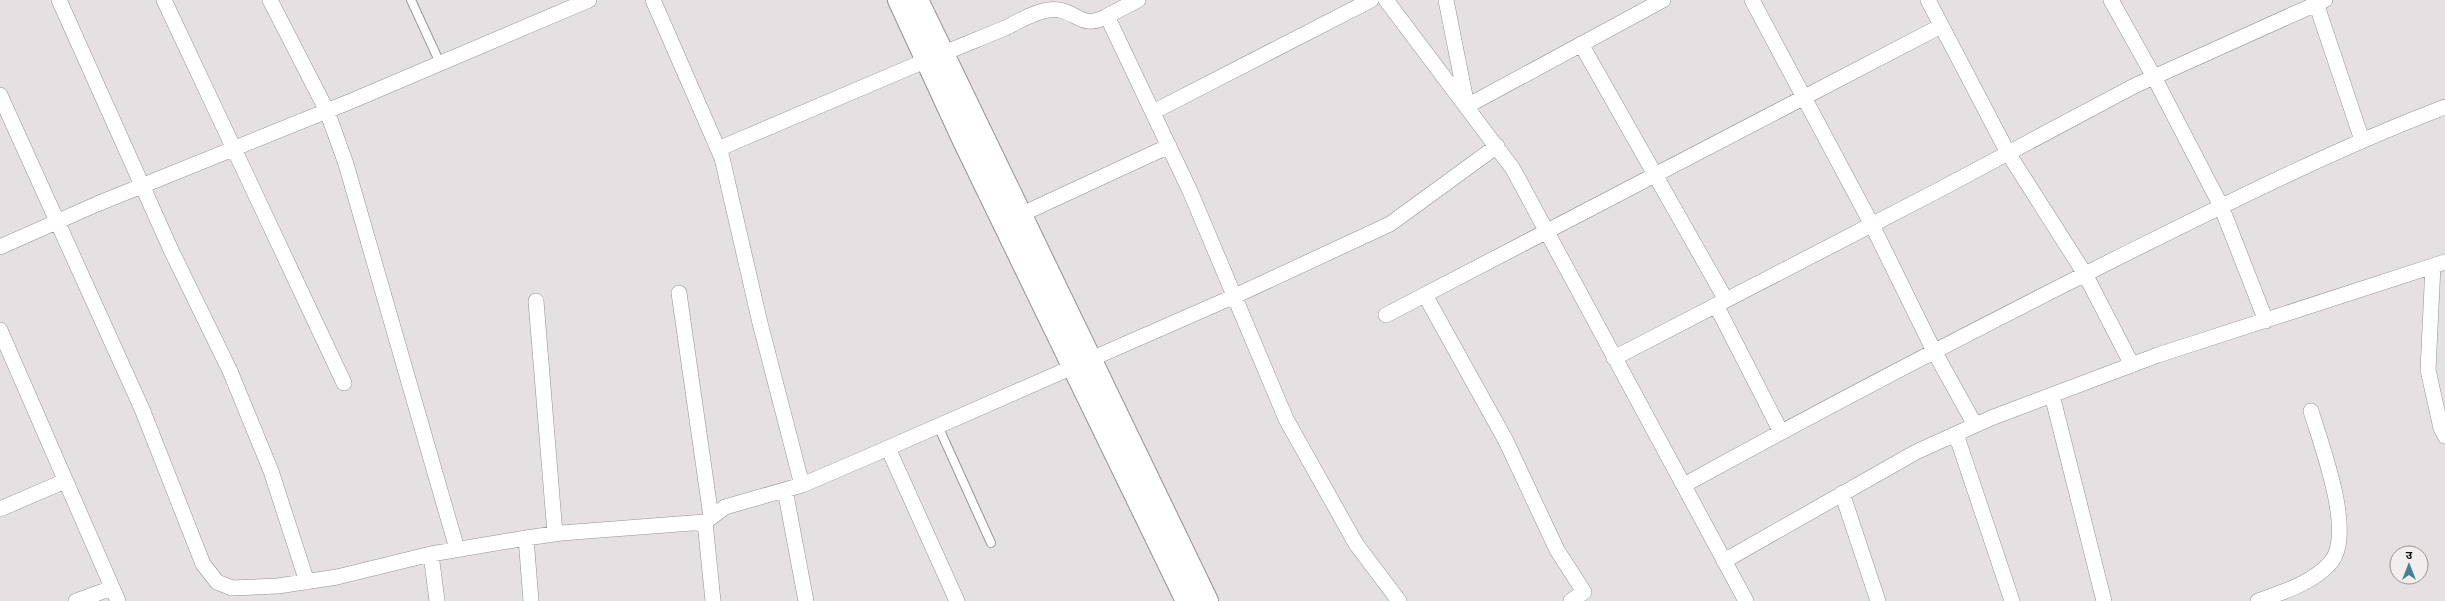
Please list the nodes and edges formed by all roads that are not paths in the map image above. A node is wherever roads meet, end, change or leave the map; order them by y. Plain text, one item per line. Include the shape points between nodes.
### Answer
1 (59, 0) edge
2 (164, 0) edge
3 (270, 0) edge
4 (411, 0) edge
5 (589, 0) edge
6 (653, 0) edge
7 (899, 0) edge
8 (917, 0) edge
9 (1138, 0) edge
10 (1371, 0) edge
11 (1386, 0) edge
12 (1446, 0) edge
13 (1663, 0) edge
14 (1752, 0) edge
15 (1928, 0) edge
16 (2111, 0) edge
17 (2319, 1) edge
18 (1107, 16) junction
19 (1941, 26) junction
20 (1581, 44) junction
21 (935, 57) junction
22 (440, 63) junction
23 (2154, 77) junction
24 (0, 95) edge
25 (1803, 98) junction
26 (1467, 106) junction
27 (2445, 107) edge
28 (327, 111) junction
29 (1153, 112) junction
30 (2362, 140) junction
31 (1169, 146) junction
32 (1497, 146) junction
33 (232, 149) junction
34 (718, 149) junction
35 (2008, 153) junction
36 (1656, 174) junction
37 (142, 186) junction
38 (2221, 206) junction
39 (1020, 215) junction
40 (58, 221) junction
41 (1872, 225) junction
42 (1547, 231) junction
43 (0, 247) edge
44 (2439, 264) edge
45 (2085, 274) junction
46 (680, 293) dead end
47 (1425, 295) junction
48 (1235, 296) junction
49 (536, 301) dead end
50 (1721, 303) junction
51 (1386, 315) dead end
52 (2266, 321) junction
53 (0, 330) edge
54 (1934, 351) junction
55 (1614, 358) junction
56 (1082, 364) junction
57 (2132, 365) junction
58 (344, 383) dead end
59 (2052, 395) junction
60 (2311, 411) dead end
61 (1975, 425) junction
62 (938, 426) junction
63 (1780, 432) junction
64 (1956, 434) junction
65 (2445, 436) edge
66 (888, 448) junction
67 (65, 481) junction
68 (802, 485) junction
69 (1684, 485) junction
70 (785, 490) junction
71 (1842, 493) junction
72 (0, 509) edge
73 (708, 519) junction
74 (555, 534) junction
75 (526, 538) junction
76 (991, 543) dead end
77 (457, 549) junction
78 (431, 554) junction
79 (1724, 561) junction
80 (307, 582) junction
81 (115, 595) edge
82 (2291, 595) edge
83 (76, 601) edge
84 (437, 601) edge
85 (531, 601) edge
86 (713, 601) edge
87 (806, 601) edge
88 (957, 601) edge
89 (1187, 601) edge
90 (1207, 601) edge
91 (1399, 601) edge
92 (1571, 601) edge
93 (1746, 601) edge
94 (1878, 601) edge
95 (2012, 601) edge
96 (2104, 601) edge
97 (2258, 601) edge

1 - 37 street
2 - 33 street
3 - 28 street
4 - 22 lane
5 - 22 street
6 - 34 street
7 - 21 main road
8 - 21 main road
9 - 18 street
10 - 29 street
11 - 26 street
12 - 26 street
13 - 20 street
14 - 25 street
15 - 19 street
16 - 23 street
17 - 23 street
17 - 30 street
18 - 21 street via 1097,22 1084,22 1064,10 1045,10
18 - 29 street
19 - 25 street
19 - 35 street
20 - 26 street
20 - 36 street
21 - 34 street
21 - 39 main road
21 - 56 main road
22 - 28 street
23 - 35 street
23 - 38 street
24 - 40 street
25 - 36 street
25 - 41 street
26 - 32 street
27 - 30 street
28 - 33 street
28 - 77 street via 346,164
29 - 31 street
30 - 38 street
31 - 39 street
31 - 48 street
32 - 42 street via 1513,169
32 - 48 street via 1390,224
33 - 37 street
33 - 58 street
34 - 68 street
35 - 41 street
35 - 45 street
36 - 42 street
36 - 50 street
37 - 40 street
37 - 80 street via 230,371 271,471
38 - 45 street
38 - 52 street
39 - 56 main road
40 - 43 street
40 - 80 street via 142,409 203,564 217,582 232,588
41 - 50 street
41 - 54 street
42 - 47 street
42 - 55 street
44 - 52 street
44 - 65 street via 2428,370
45 - 54 street
45 - 57 street
46 - 73 street
47 - 51 street
47 - 92 street via 1506,441 1557,550 1584,592
48 - 56 street
48 - 91 street via 1286,419 1356,544
49 - 74 street
50 - 55 street
50 - 63 street
52 - 57 street
53 - 67 street
54 - 61 street
54 - 63 street
55 - 69 street
56 - 62 street
56 - 89 main road
56 - 90 main road
57 - 59 street
59 - 61 street
59 - 96 street
60 - 82 street via 2336,497 2338,545 2332,561
61 - 64 street
62 - 66 street
62 - 76 lane
63 - 69 street
64 - 71 street via 1916,452
64 - 95 street
66 - 68 street
66 - 88 street
67 - 72 street
67 - 81 street
68 - 70 street
69 - 79 street
70 - 73 street via 725,507
70 - 87 street
71 - 79 street
71 - 94 street
73 - 74 street
73 - 86 street
74 - 75 street
75 - 77 street
75 - 85 street
77 - 78 street
78 - 80 street
78 - 84 street
79 - 93 street
81 - 83 street
82 - 97 street

